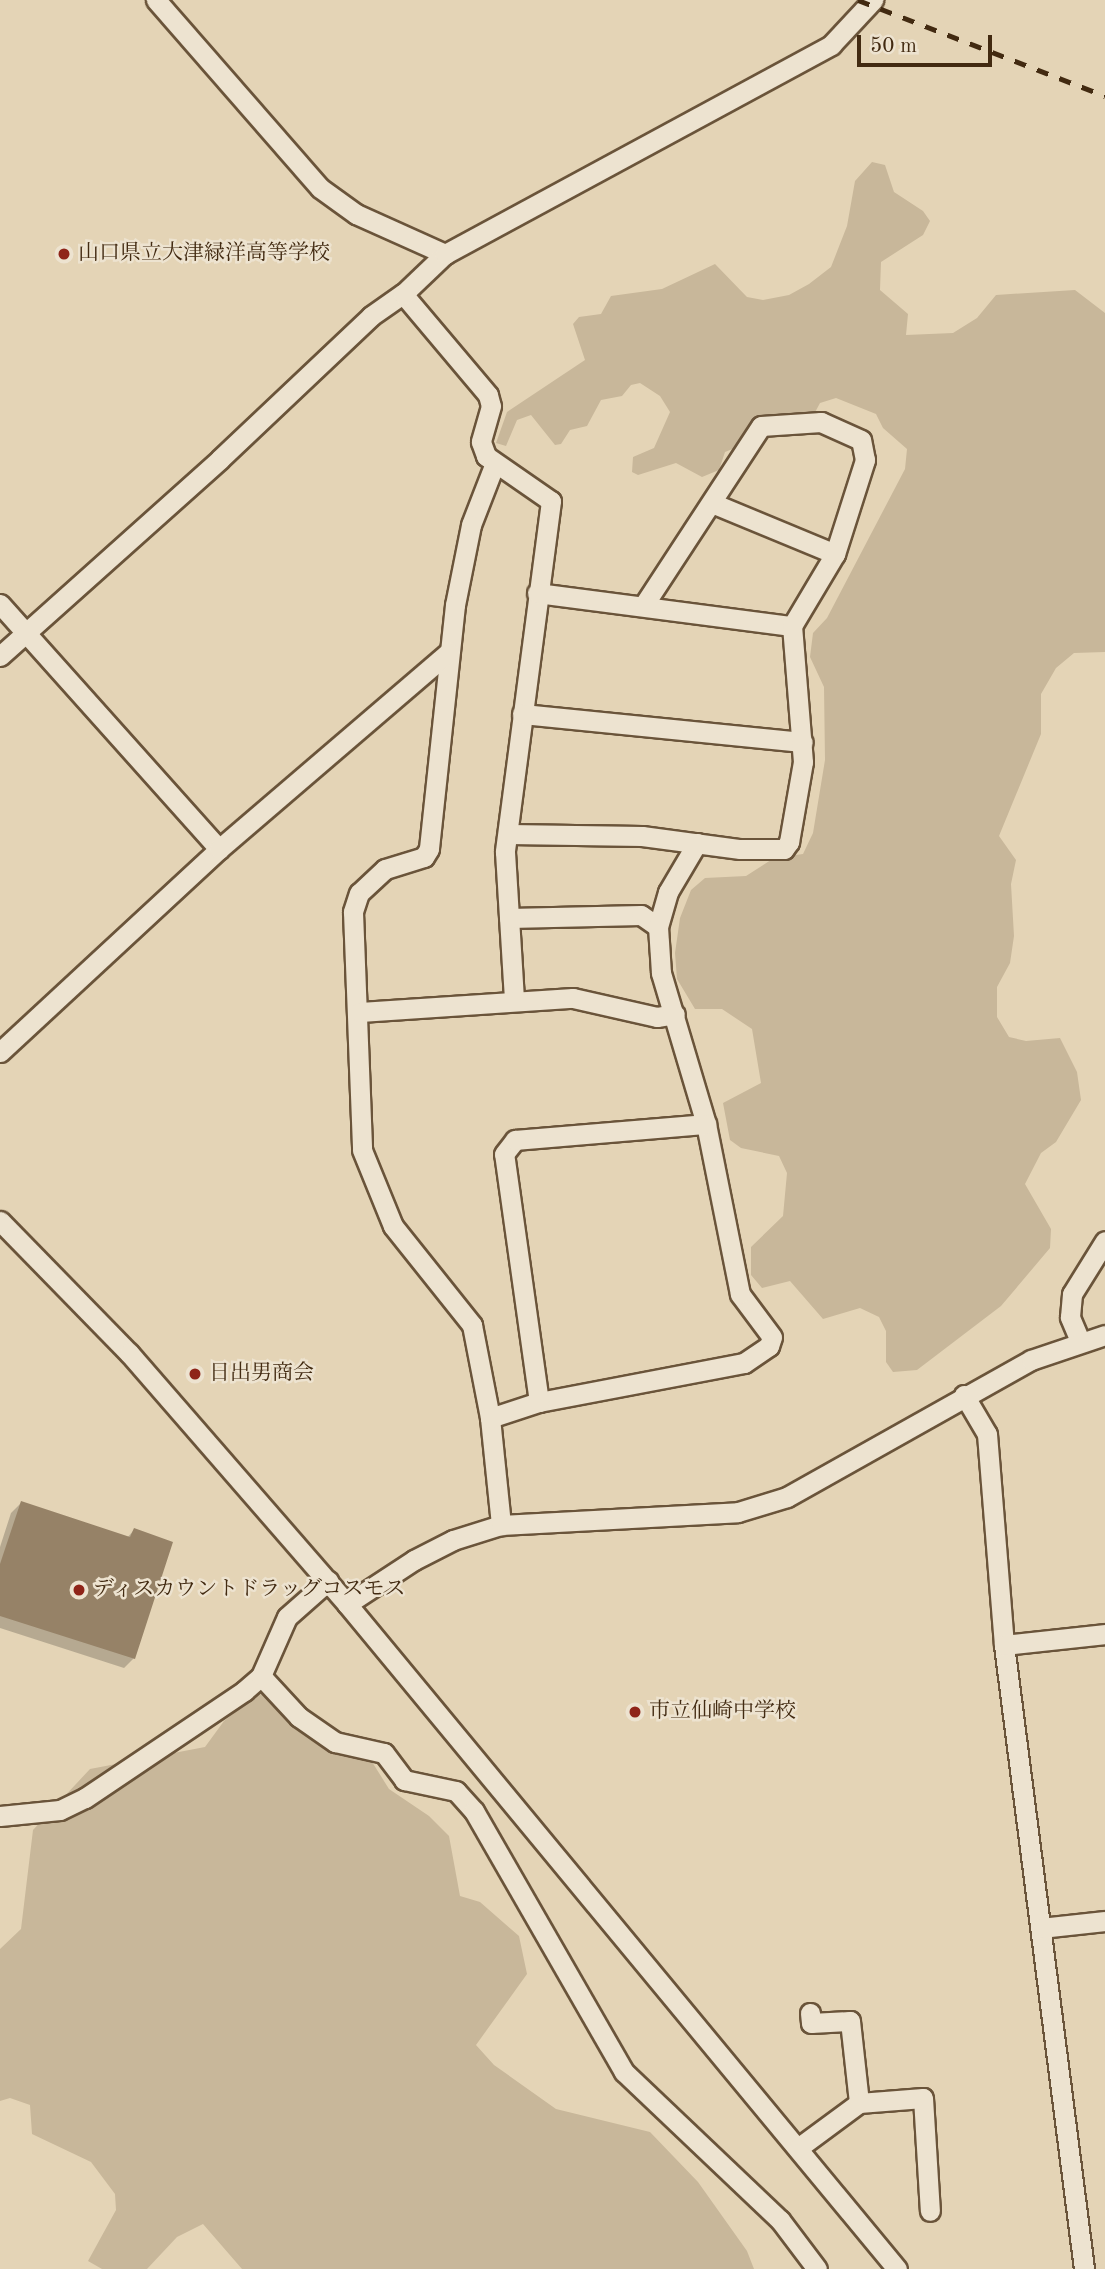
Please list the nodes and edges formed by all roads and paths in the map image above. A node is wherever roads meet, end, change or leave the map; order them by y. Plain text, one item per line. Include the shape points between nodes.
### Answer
1 (156, 0) edge
2 (873, 0) edge
3 (445, 254) junction
4 (403, 294) junction
5 (495, 463) junction
6 (712, 503) junction
7 (835, 554) junction
8 (537, 593) junction
9 (0, 604) edge
10 (644, 605) junction
11 (792, 626) junction
12 (25, 633) junction
13 (449, 652) junction
14 (0, 656) edge
15 (522, 714) junction
16 (803, 742) junction
17 (509, 834) junction
18 (697, 843) junction
19 (219, 849) junction
20 (509, 918) junction
21 (658, 927) junction
22 (514, 1001) junction
23 (360, 1012) junction
24 (675, 1014) junction
25 (0, 1052) edge
26 (706, 1124) junction
27 (0, 1222) edge
28 (1105, 1241) edge
29 (1105, 1335) edge
30 (1080, 1341) junction
31 (964, 1395) junction
32 (539, 1402) junction
33 (490, 1418) junction
34 (501, 1525) junction
35 (327, 1581) junction
36 (347, 1604) junction
37 (1105, 1634) edge
38 (1004, 1645) junction
39 (261, 1676) junction
40 (0, 1816) edge
41 (1105, 1921) edge
42 (1041, 1927) junction
43 (810, 2013) dead end
44 (859, 2103) junction
45 (799, 2148) junction
46 (930, 2211) dead end
47 (817, 2269) edge
48 (897, 2269) edge
49 (1084, 2269) edge

1 - 3 street via 320,188 356,214
2 - 3 street via 831,45
3 - 4 street
4 - 5 street via 488,395 491,406 481,442
4 - 12 street via 371,316
5 - 8 street via 551,501
5 - 13 street via 471,525
6 - 7 street
6 - 7 street via 761,426 821,422 861,440 865,460
6 - 10 street
7 - 11 street
8 - 10 street
8 - 15 street
9 - 12 street
10 - 11 street
11 - 16 street
12 - 14 street
12 - 19 street
13 - 19 street
13 - 23 street via 429,849 424,857 385,869 355,901
15 - 16 street
15 - 17 street
16 - 18 street via 792,829 783,849
17 - 18 street via 642,836
17 - 20 street via 505,852
18 - 21 street via 668,892
19 - 25 street
20 - 21 street via 641,915
20 - 22 street
21 - 24 street via 661,973
22 - 23 street
22 - 24 street via 573,998 657,1017
23 - 33 street via 362,1150 393,1226 472,1325
24 - 26 street
26 - 32 street via 515,1140 504,1154
26 - 32 street via 740,1294 772,1337 769,1346 744,1363
27 - 35 street via 129,1353
28 - 30 street via 1072,1294 1070,1317
29 - 30 street
30 - 31 street
31 - 34 street via 787,1497 737,1512
31 - 38 street via 987,1434
32 - 33 street
33 - 34 street
34 - 36 street via 433,1550
35 - 36 street
35 - 39 street via 287,1618
36 - 45 street
37 - 38 street
38 - 42 street
39 - 40 street via 85,1798 60,1810
39 - 47 street via 299,1717 335,1742 384,1753 404,1780 456,1791 488,1834 624,2072 780,2220
41 - 42 street
42 - 49 street
43 - 44 street via 811,2023 850,2021
44 - 45 street
44 - 46 street via 923,2098
45 - 48 street

